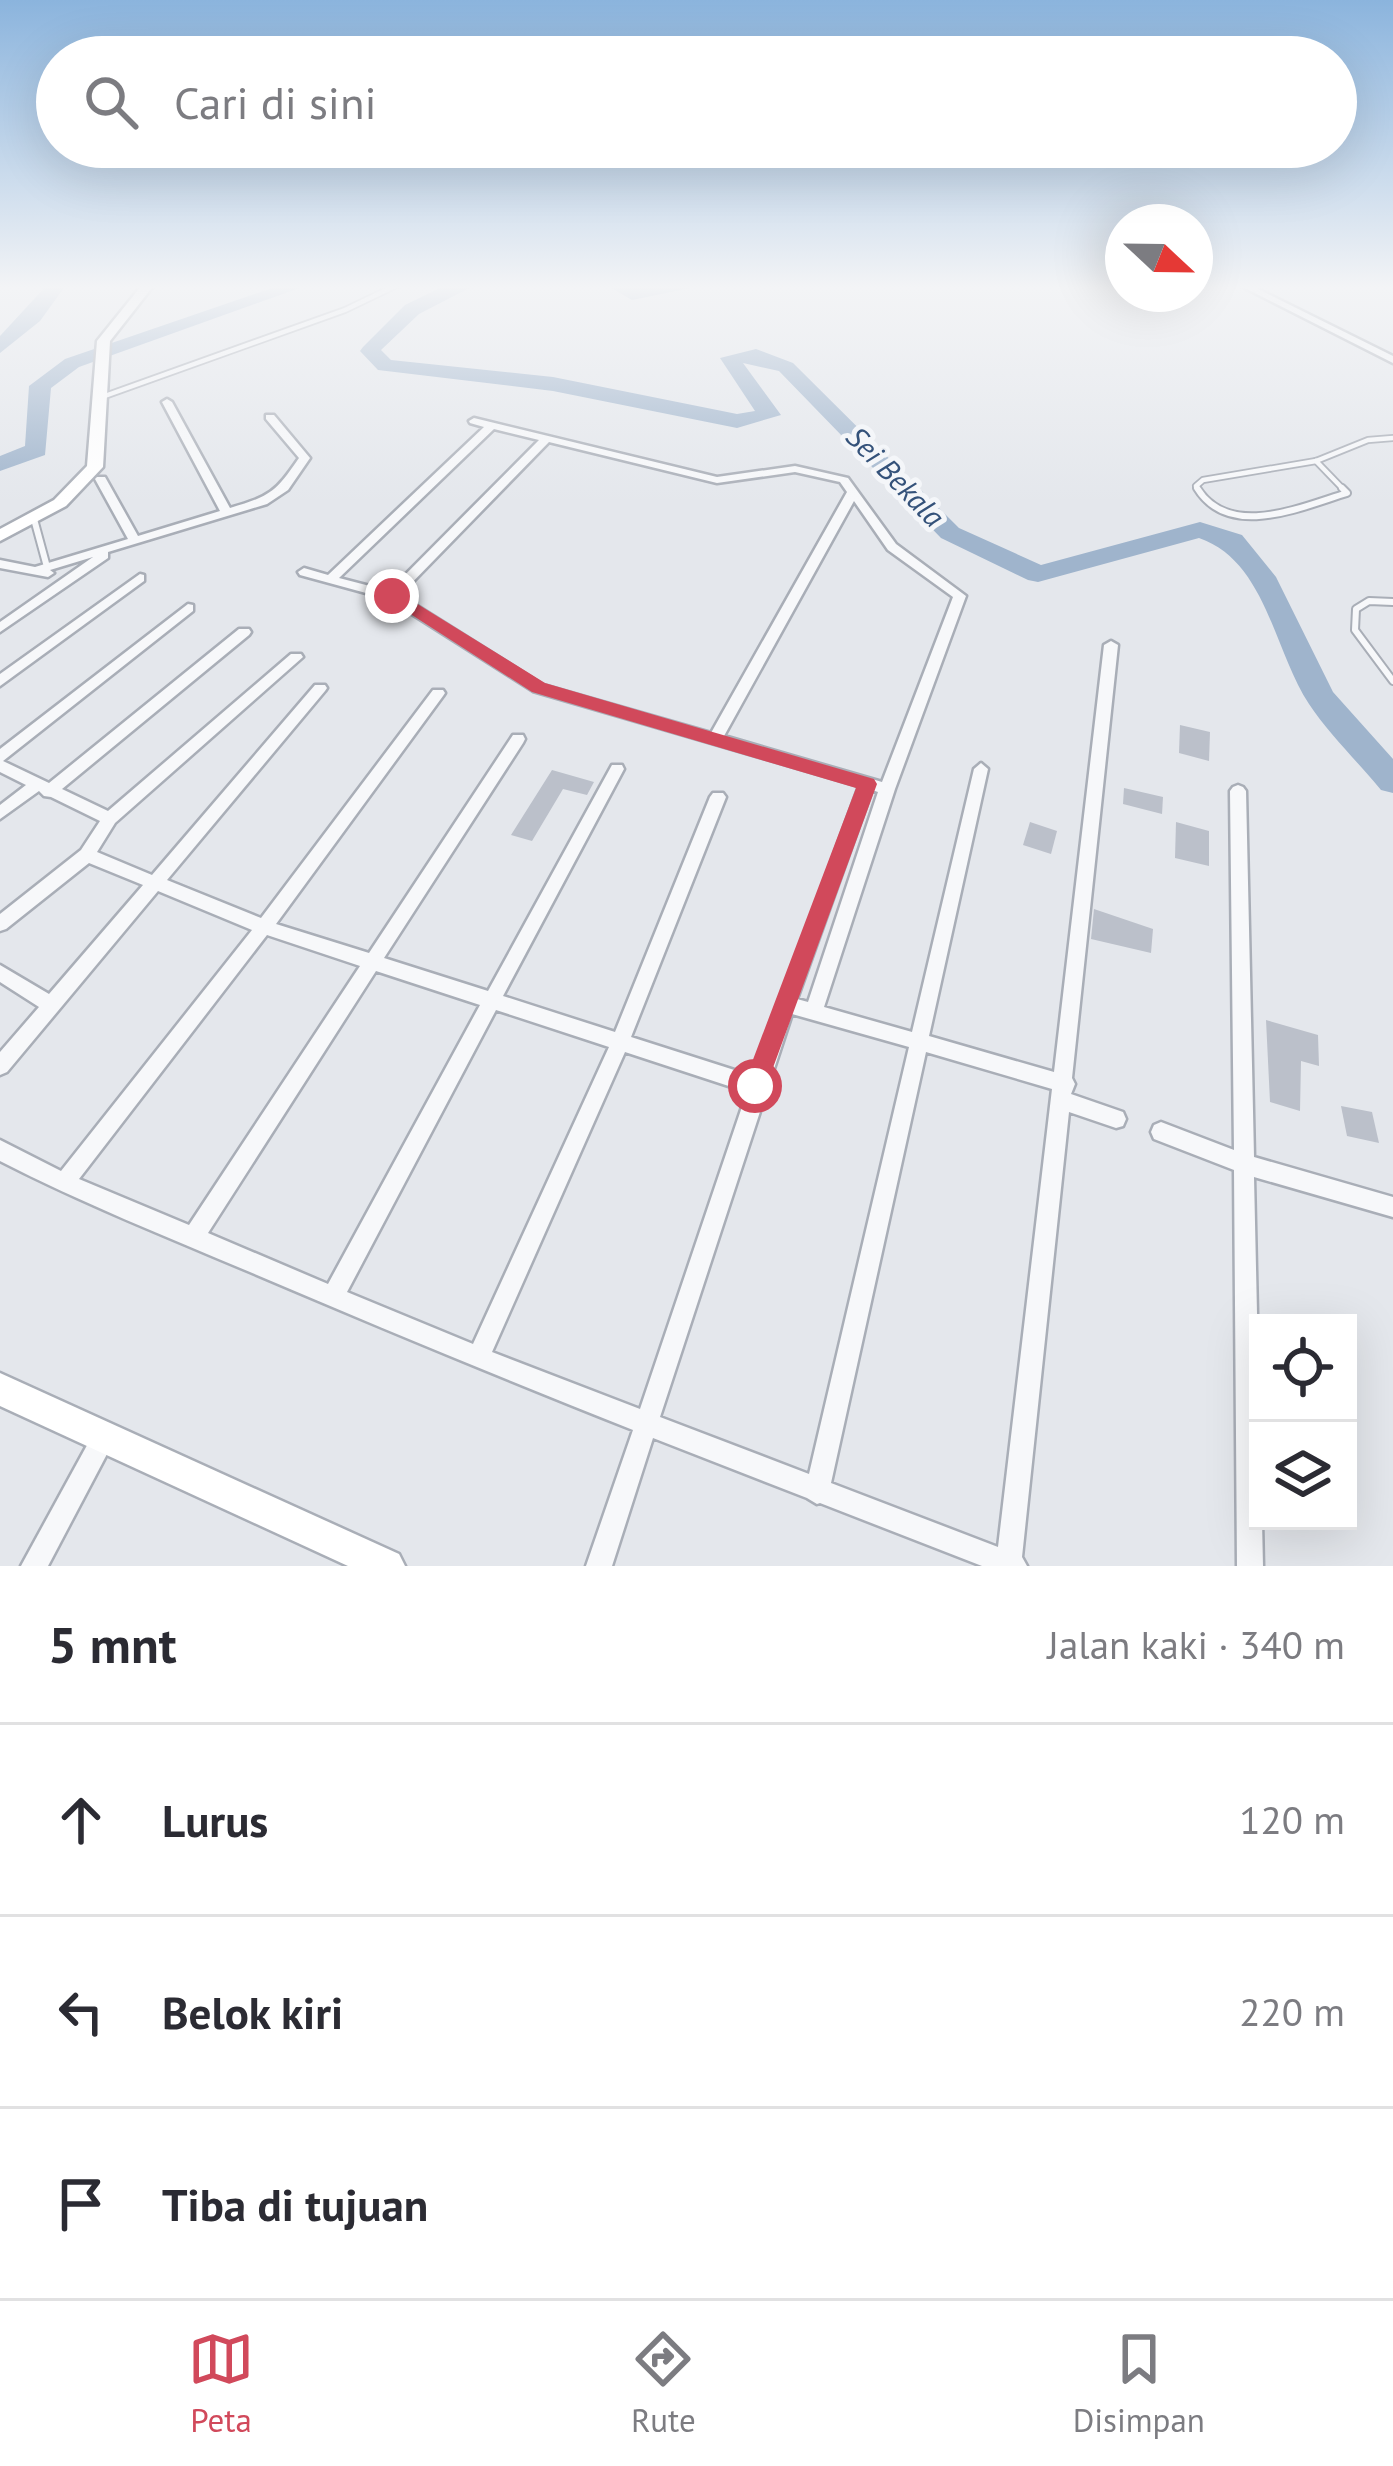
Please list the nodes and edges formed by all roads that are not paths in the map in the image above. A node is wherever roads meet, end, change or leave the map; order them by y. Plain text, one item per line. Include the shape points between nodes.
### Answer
1 (102, 358) edge
2 (212, 358) edge
3 (96, 400) junction
4 (167, 402) dead end
5 (270, 417) dead end
6 (474, 421) dead end
7 (492, 425) junction
8 (1393, 438) edge
9 (546, 439) junction
10 (1316, 461) junction
11 (101, 479) dead end
12 (853, 492) junction
13 (227, 514) junction
14 (34, 519) junction
15 (0, 536) edge
16 (135, 541) junction
17 (116, 546) junction
18 (0, 564) edge
19 (44, 568) junction
20 (304, 572) dead end
21 (140, 578) dead end
22 (330, 579) junction
23 (68, 580) junction
24 (392, 596) junction
25 (1393, 602) edge
26 (188, 608) dead end
27 (0, 628) edge
28 (244, 632) dead end
29 (1111, 645) dead end
30 (296, 657) dead end
31 (0, 681) edge
32 (1393, 681) edge
33 (320, 688) dead end
34 (438, 693) dead end
35 (518, 740) dead end
36 (715, 740) junction
37 (0, 757) edge
38 (0, 766) edge
39 (617, 769) dead end
40 (981, 769) dead end
41 (868, 784) junction
42 (42, 788) junction
43 (887, 790) junction
44 (1238, 791) dead end
45 (718, 797) dead end
46 (0, 813) edge
47 (110, 819) junction
48 (87, 855) junction
49 (154, 886) junction
50 (0, 924) edge
51 (265, 927) junction
52 (806, 950) junction
53 (831, 957) junction
54 (375, 963) junction
55 (0, 973) edge
56 (494, 1002) junction
57 (786, 1004) junction
58 (51, 1005) junction
59 (813, 1013) junction
60 (620, 1043) junction
61 (921, 1046) junction
62 (0, 1066) edge
63 (755, 1086) junction
64 (1065, 1093) junction
65 (1116, 1119) dead end
66 (1161, 1132) dead end
67 (0, 1150) edge
68 (1243, 1164) junction
69 (64, 1183) junction
70 (1393, 1207) edge
71 (192, 1238) junction
72 (332, 1297) junction
73 (478, 1358) junction
74 (0, 1389) edge
75 (644, 1422) junction
76 (105, 1435) junction
77 (817, 1492) junction
78 (1012, 1565) edge
79 (34, 1566) edge
80 (387, 1566) edge
81 (599, 1566) edge
82 (1250, 1566) edge

1 - 3 main road
2 - 3 lane
3 - 14 main road via 95,467
4 - 13 street
5 - 13 street via 305,458 274,496
6 - 7 street
7 - 9 street
7 - 22 street
8 - 10 lane
9 - 12 street via 717,480 795,469 844,480
9 - 24 street
10 - 10 lane via 1203,480 1196,486 1214,507 1257,519 1347,493
11 - 16 street
12 - 36 street
12 - 43 street via 892,547 960,596
13 - 16 street
14 - 15 main road
14 - 19 lane
16 - 17 street
17 - 19 street
17 - 23 street
18 - 19 street
19 - 23 street
20 - 22 street
21 - 31 street
22 - 24 street
23 - 27 street
24 - 36 street via 538,688
25 - 32 lane via 1356,608 1355,630
26 - 37 street
28 - 42 street
29 - 64 street
30 - 47 street
33 - 49 street
34 - 51 street
35 - 54 street
36 - 41 street
38 - 42 street
39 - 56 street
40 - 61 street
41 - 43 street
41 - 52 street
42 - 46 street
42 - 47 street
43 - 53 street
44 - 68 street
45 - 60 street
47 - 48 street
48 - 49 street
48 - 50 street
49 - 51 street
49 - 58 street
51 - 54 street
51 - 69 street
52 - 53 street
52 - 57 street
53 - 59 street
54 - 56 street
54 - 71 street
55 - 58 street
56 - 60 street
56 - 72 street
57 - 59 street
57 - 63 street
58 - 62 street
59 - 61 street
60 - 63 street
60 - 73 street
61 - 64 street
61 - 77 street
63 - 75 street
64 - 65 street
64 - 78 street
66 - 68 street
67 - 69 street
68 - 70 street
68 - 82 street
69 - 71 street
71 - 72 street
72 - 73 street
73 - 75 street
74 - 76 main road
75 - 77 street
75 - 81 street
76 - 79 street
76 - 80 main road
77 - 78 street

